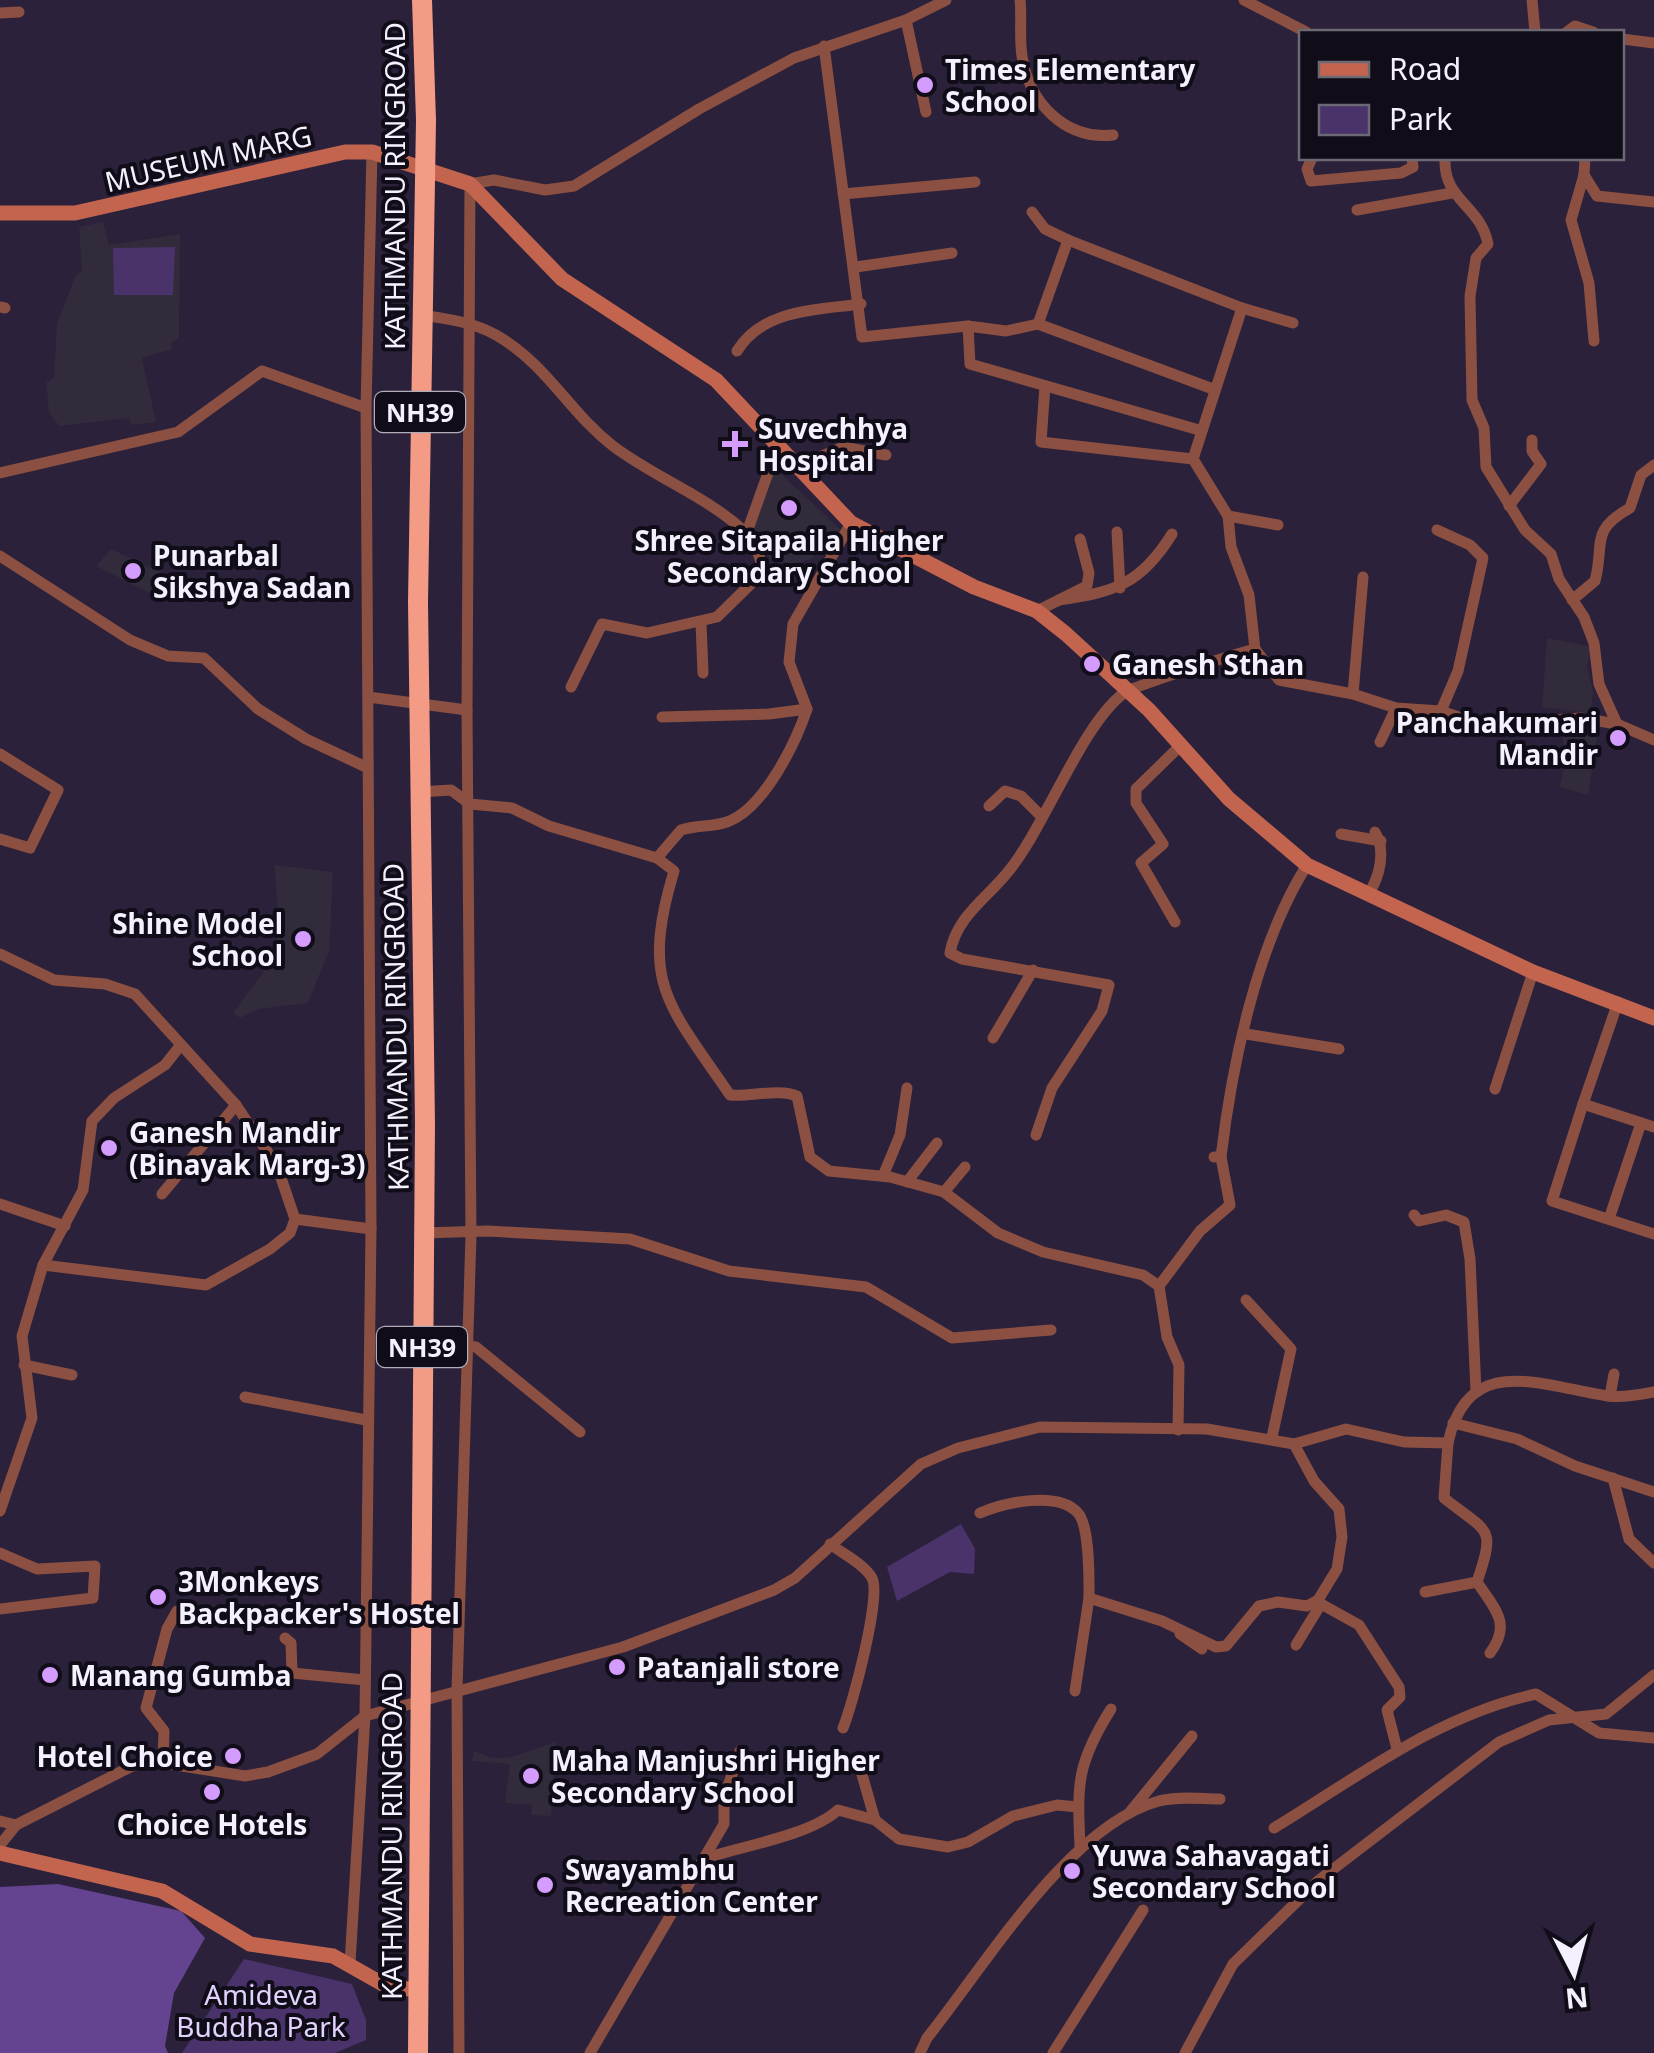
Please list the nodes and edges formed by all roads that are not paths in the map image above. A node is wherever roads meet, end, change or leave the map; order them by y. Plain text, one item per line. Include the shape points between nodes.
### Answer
1 (422, 0) edge
2 (946, 0) edge
3 (1020, 0) edge
4 (1244, 0) edge
5 (1532, 0) edge
6 (922, 5) edge
7 (19, 12) dead end
8 (0, 13) edge
9 (906, 20) junction
10 (1302, 30) edge
11 (1535, 30) edge
12 (1624, 39) edge
13 (1654, 43) edge
14 (824, 46) junction
15 (926, 112) dead end
16 (1113, 134) dead end
17 (372, 152) junction
18 (1311, 160) edge
19 (1412, 160) edge
20 (1445, 160) edge
21 (1585, 160) edge
22 (424, 168) junction
23 (1584, 176) junction
24 (975, 182) dead end
25 (470, 184) junction
26 (1452, 193) junction
27 (843, 194) junction
28 (1654, 202) edge
29 (1357, 210) dead end
30 (1032, 212) dead end
31 (0, 213) edge
32 (1068, 240) junction
33 (952, 253) dead end
34 (856, 267) junction
35 (861, 304) junction
36 (1242, 308) junction
37 (420, 314) junction
38 (1293, 322) dead end
39 (468, 323) junction
40 (1038, 324) junction
41 (968, 326) junction
42 (1594, 341) dead end
43 (737, 351) dead end
44 (1045, 386) junction
45 (1213, 389) junction
46 (366, 408) junction
47 (1199, 430) junction
48 (1532, 440) dead end
49 (778, 445) junction
50 (886, 455) dead end
51 (1193, 459) junction
52 (796, 466) junction
53 (1654, 466) edge
54 (0, 473) edge
55 (1509, 506) junction
56 (1228, 516) junction
57 (851, 523) junction
58 (1278, 525) dead end
59 (1437, 530) dead end
60 (746, 532) junction
61 (1117, 532) dead end
62 (1172, 534) dead end
63 (1080, 539) dead end
64 (0, 556) edge
65 (1363, 577) dead end
66 (1120, 588) junction
67 (1059, 600) junction
68 (1572, 600) junction
69 (1037, 611) junction
70 (700, 622) junction
71 (1255, 649) junction
72 (703, 674) dead end
73 (571, 686) dead end
74 (1127, 690) junction
75 (1353, 694) junction
76 (368, 696) junction
77 (420, 704) junction
78 (806, 708) junction
79 (1396, 708) junction
80 (467, 710) junction
81 (1441, 711) junction
82 (662, 717) dead end
83 (1617, 724) junction
84 (1654, 740) edge
85 (1380, 742) dead end
86 (1179, 748) junction
87 (0, 754) edge
88 (368, 768) junction
89 (419, 792) junction
90 (470, 804) junction
91 (988, 806) dead end
92 (1042, 817) junction
93 (1341, 834) dead end
94 (0, 839) edge
95 (657, 858) junction
96 (1307, 865) junction
97 (1368, 893) junction
98 (1175, 922) dead end
99 (0, 954) edge
100 (1034, 970) junction
101 (1533, 972) junction
102 (1618, 1002) junction
103 (1654, 1018) edge
104 (1246, 1034) junction
105 (993, 1038) dead end
106 (180, 1046) junction
107 (1339, 1049) dead end
108 (907, 1088) dead end
109 (1495, 1088) dead end
110 (1583, 1104) junction
111 (236, 1105) junction
112 (1648, 1125) edge
113 (1036, 1134) dead end
114 (937, 1143) dead end
115 (965, 1167) dead end
116 (883, 1176) junction
117 (907, 1182) junction
118 (944, 1192) junction
119 (162, 1194) dead end
120 (0, 1204) edge
121 (1414, 1215) dead end
122 (294, 1219) junction
123 (1608, 1219) junction
124 (64, 1226) junction
125 (371, 1229) junction
126 (423, 1233) junction
127 (471, 1234) junction
128 (1654, 1234) edge
129 (43, 1266) junction
130 (1159, 1286) junction
131 (1246, 1300) dead end
132 (1051, 1330) dead end
133 (422, 1339) junction
134 (468, 1342) junction
135 (24, 1365) junction
136 (1614, 1374) dead end
137 (72, 1375) dead end
138 (1476, 1391) junction
139 (1654, 1392) edge
140 (245, 1396) dead end
141 (1610, 1396) junction
142 (366, 1420) junction
143 (1453, 1423) junction
144 (1178, 1430) junction
145 (580, 1432) dead end
146 (1272, 1437) junction
147 (1448, 1443) junction
148 (1294, 1444) junction
149 (1613, 1478) junction
150 (1654, 1492) edge
151 (0, 1511) edge
152 (980, 1513) dead end
153 (830, 1544) junction
154 (0, 1553) edge
155 (1654, 1563) edge
156 (1477, 1582) junction
157 (1425, 1592) dead end
158 (1089, 1598) junction
159 (1320, 1602) junction
160 (0, 1609) edge
161 (177, 1611) dead end
162 (1162, 1621) junction
163 (285, 1638) dead end
164 (1296, 1645) dead end
165 (1202, 1648) dead end
166 (1490, 1653) dead end
167 (1654, 1676) edge
168 (364, 1680) junction
169 (457, 1690) junction
170 (1075, 1691) dead end
171 (418, 1700) junction
172 (1111, 1709) dead end
173 (365, 1716) junction
174 (1576, 1716) junction
175 (842, 1728) dead end
176 (1192, 1736) dead end
177 (1654, 1738) edge
178 (1398, 1749) junction
179 (740, 1752) dead end
180 (163, 1761) junction
181 (859, 1764) dead end
182 (1220, 1799) dead end
183 (1078, 1807) junction
184 (1130, 1812) junction
185 (874, 1820) junction
186 (0, 1821) edge
187 (16, 1825) junction
188 (1274, 1828) dead end
189 (0, 1845) edge
190 (1080, 1846) junction
191 (0, 1853) edge
192 (706, 1858) junction
193 (1143, 1910) dead end
194 (350, 1963) junction
195 (418, 1990) junction
196 (418, 2053) edge
197 (460, 2053) edge
198 (590, 2053) edge
199 (920, 2053) edge
200 (1053, 2053) edge
201 (1184, 2053) edge

1 - 22 highway, KATHMANDU RINGROAD / NH39
2 - 6 street
3 - 16 street via 1022,58 1046,112 1062,125
4 - 10 street
5 - 11 street
6 - 9 street
7 - 8 street
9 - 14 street
9 - 15 street
12 - 13 street
14 - 25 street via 699,109 574,186
14 - 27 street
17 - 22 main road, MUSEUM MARG
17 - 31 main road, MUSEUM MARG via 345,152 75,213
17 - 46 street
18 - 19 street via 1311,181 1401,173 1413,168
20 - 26 street
21 - 23 street
22 - 25 main road, MUSEUM MARG
22 - 37 highway, KATHMANDU RINGROAD / NH39
23 - 28 street via 1597,196
23 - 42 street via 1571,220 1590,283
24 - 27 street
25 - 39 street
25 - 49 main road via 562,279 716,380
26 - 29 street
26 - 55 street via 1470,208 1488,244 1476,258 1470,296 1472,400 1484,428 1490,480
27 - 34 street
30 - 32 street via 1044,229
32 - 36 street
32 - 40 street
33 - 34 street
34 - 35 street
35 - 41 street via 862,337
35 - 43 street via 790,313 765,324
36 - 38 street
36 - 45 street
37 - 39 street
37 - 77 highway, KATHMANDU RINGROAD / NH39
39 - 60 street via 537,362 614,446
39 - 80 street
40 - 41 street via 1006,331
40 - 45 street
41 - 44 street via 970,364
44 - 47 street
44 - 51 street via 1041,442
45 - 47 street
46 - 54 street via 262,371 178,432
46 - 76 street
47 - 51 street
48 - 55 street via 1540,464
49 - 52 main road
49 - 60 street
50 - 52 street via 843,447
51 - 56 street
52 - 57 main road
53 - 68 street via 1641,475 1630,508 1599,534 1595,580
55 - 68 street via 1551,554
56 - 58 street
56 - 71 street
57 - 69 main road via 974,587
57 - 78 street via 793,624 789,662
59 - 81 street via 1483,558 1453,691
60 - 70 street via 764,571 718,617
61 - 66 street
62 - 66 street via 1154,564
63 - 67 street via 1090,572 1087,586
64 - 88 street via 130,640 168,656 204,658 258,708
65 - 75 street
66 - 67 street
67 - 69 street
68 - 83 street via 1594,642 1599,684
69 - 74 main road
70 - 72 street
70 - 73 street via 648,634 602,624
71 - 74 street
71 - 75 street via 1279,680
74 - 86 main road
74 - 92 street
75 - 79 street
76 - 77 street
76 - 88 street
77 - 80 street
77 - 89 highway, KATHMANDU RINGROAD / NH39
78 - 82 street
78 - 95 street via 793,752 742,814 681,830
79 - 81 street
79 - 85 street
80 - 90 street
81 - 83 street via 1482,725 1581,718
83 - 84 street
86 - 96 main road
86 - 98 street via 1136,788 1136,803 1163,844 1140,863
87 - 94 street via 58,790 30,848
88 - 125 street
89 - 90 street via 451,790
89 - 126 highway, KATHMANDU RINGROAD / NH39
90 - 95 street via 512,808 548,826
90 - 127 street
91 - 92 street via 1006,791 1022,796
92 - 100 street via 1008,873 973,908 950,953
93 - 97 street via 1378,836 1378,878
95 - 116 street via 674,870 659,946 662,988 730,1094 796,1096 810,1157 828,1171
96 - 97 main road
96 - 104 street via 1280,908
97 - 101 main road
99 - 106 street via 54,980 135,994
100 - 105 street
100 - 113 street via 1109,986 1102,1011 1052,1088
101 - 102 main road
101 - 109 street
102 - 103 main road
102 - 110 street
104 - 107 street
104 - 130 street via 1217,1157 1230,1204 1200,1231
106 - 111 street
106 - 124 street via 92,1121 90,1165
108 - 116 street via 900,1135
110 - 112 street
110 - 123 street via 1552,1202
111 - 119 street
111 - 122 street via 277,1166
112 - 123 street
114 - 117 street
115 - 118 street
116 - 117 street
117 - 118 street
118 - 130 street via 998,1233 1043,1252 1144,1275
120 - 124 street
121 - 138 street via 1419,1222 1446,1215 1464,1222
122 - 125 street
122 - 129 street via 290,1233 270,1249 206,1285
123 - 128 street
124 - 129 street
125 - 142 street
126 - 127 street
126 - 133 highway, KATHMANDU RINGROAD / NH39
127 - 132 street via 630,1238 729,1271 866,1287 952,1338
127 - 134 street
129 - 135 street via 22,1336
130 - 144 street via 1179,1365
131 - 146 street via 1291,1349
133 - 134 street
133 - 171 highway, KATHMANDU RINGROAD / NH39
134 - 145 street
134 - 169 street
135 - 137 street
135 - 151 street via 32,1418
136 - 141 street
138 - 141 street via 1528,1378
138 - 143 street
139 - 141 street
140 - 142 street
142 - 168 street
143 - 147 street
143 - 149 street via 1517,1438
144 - 146 street
144 - 153 street via 1040,1427 958,1448 922,1464
146 - 148 street
147 - 148 street via 1404,1442 1346,1428
147 - 156 street via 1444,1498 1487,1532 1490,1542
148 - 159 street via 1339,1509 1337,1569
149 - 150 street
149 - 155 street via 1630,1540
152 - 158 street via 1002,1503 1030,1502 1056,1503 1079,1514
153 - 169 street via 774,1590 623,1647
153 - 175 street via 868,1572 876,1588 859,1686
154 - 160 street via 38,1569 94,1566 93,1598
156 - 157 street
156 - 166 street via 1502,1620 1502,1637
158 - 162 street
158 - 170 street
159 - 162 street via 1259,1606 1233,1642 1221,1647
159 - 164 street
159 - 178 street via 1358,1625 1399,1686 1400,1697 1387,1710
161 - 180 street via 146,1708 164,1731
162 - 165 street
163 - 168 street via 292,1672
167 - 174 street via 1606,1714
168 - 173 street
169 - 171 street
169 - 197 street
171 - 173 street
171 - 195 highway, KATHMANDU RINGROAD / NH39
172 - 183 street via 1085,1751
173 - 180 street via 317,1754 268,1772 245,1776
173 - 194 street
174 - 177 street via 1598,1733
174 - 178 street via 1536,1694 1494,1703
174 - 201 street via 1498,1742 1319,1880 1233,1964
176 - 184 street
178 - 188 street
179 - 192 street via 724,1798 724,1824
180 - 187 street via 132,1764
181 - 185 street
182 - 184 street via 1162,1800
183 - 185 street via 1013,1816 948,1847 899,1838
183 - 190 street
184 - 190 street
185 - 192 street via 838,1810 786,1836
186 - 187 street
187 - 189 street
190 - 199 street
191 - 194 main road via 162,1891 250,1944 310,1950
192 - 198 street
193 - 200 street
194 - 195 main road via 388,1987
195 - 196 highway, KATHMANDU RINGROAD / NH39

